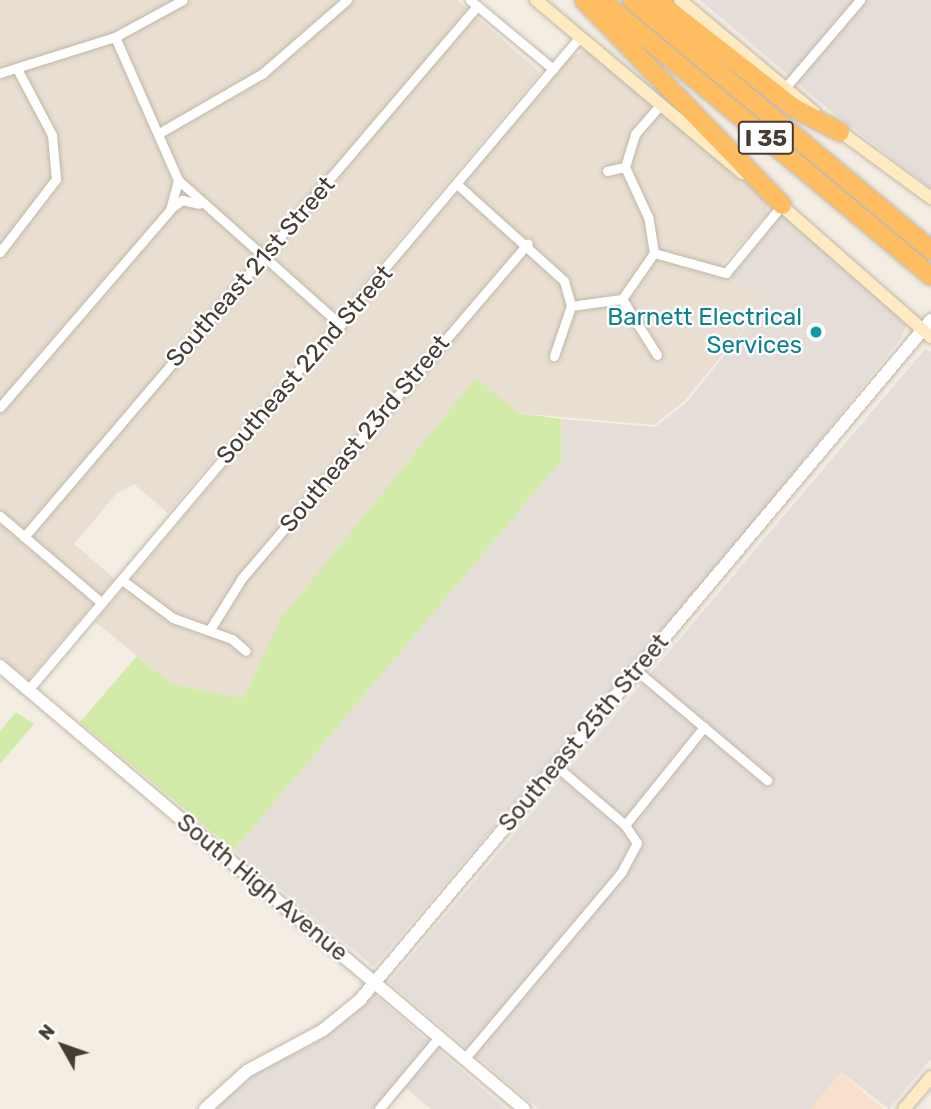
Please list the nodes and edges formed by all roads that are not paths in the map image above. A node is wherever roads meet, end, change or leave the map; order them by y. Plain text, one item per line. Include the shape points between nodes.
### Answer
1 (183, 0) edge
2 (347, 0) edge
3 (536, 0) edge
4 (584, 0) edge
5 (601, 0) edge
6 (632, 0) edge
7 (656, 0) edge
8 (680, 0) edge
9 (860, 0) edge
10 (474, 3) edge
11 (115, 37) junction
12 (579, 38) junction
13 (17, 69) junction
14 (553, 69) junction
15 (0, 73) edge
16 (785, 88) junction
17 (660, 105) junction
18 (161, 132) junction
19 (840, 132) junction
20 (625, 167) junction
21 (607, 171) dead end
22 (178, 180) junction
23 (459, 186) junction
24 (931, 198) edge
25 (200, 204) junction
26 (782, 205) junction
27 (170, 210) junction
28 (528, 243) junction
29 (931, 250) edge
30 (0, 252) edge
31 (654, 253) junction
32 (263, 259) junction
33 (931, 276) edge
34 (622, 299) junction
35 (571, 306) junction
36 (931, 320) edge
37 (341, 324) junction
38 (926, 334) edge
39 (657, 355) dead end
40 (554, 356) dead end
41 (0, 407) edge
42 (0, 516) edge
43 (24, 537) junction
44 (122, 580) junction
45 (102, 603) junction
46 (209, 631) junction
47 (246, 652) dead end
48 (0, 666) edge
49 (637, 671) junction
50 (28, 690) junction
51 (704, 727) junction
52 (556, 766) junction
53 (767, 780) dead end
54 (625, 825) junction
55 (375, 983) junction
56 (439, 1037) junction
57 (465, 1058) junction
58 (931, 1077) edge
59 (205, 1109) edge
60 (379, 1109) edge
61 (524, 1109) edge
62 (904, 1109) edge

1 - 11 street
2 - 18 street via 263,73
3 - 12 main road
4 - 26 highway
5 - 33 highway, I 35
6 - 29 highway, I 35
7 - 19 highway via 794,108
8 - 16 main road
9 - 16 street
10 - 14 street
10 - 32 street, Southeast 21st Street
11 - 13 street
11 - 18 street
12 - 14 street, Southeast 22nd Street
12 - 17 main road
13 - 15 street
13 - 30 street via 51,135 57,170 47,198
14 - 23 street, Southeast 22nd Street
16 - 19 main road
17 - 20 street via 635,134
17 - 26 main road
18 - 22 street
19 - 24 main road
20 - 21 street
20 - 31 street via 648,217
22 - 25 street
22 - 27 street
23 - 28 street
23 - 37 street, Southeast 22nd Street
25 - 27 street via 182,200
25 - 32 street
26 - 31 street via 726,273
26 - 38 main road
27 - 41 street
28 - 35 street via 554,265
28 - 46 street, Southeast 23rd Street via 242,578
31 - 34 street
32 - 37 street
32 - 43 street, Southeast 21st Street
34 - 35 street
34 - 39 street
35 - 40 street
36 - 38 street, Southeast 25th Street
37 - 44 street, Southeast 22nd Street
38 - 49 street, Southeast 25th Street
42 - 43 street
43 - 45 street
44 - 45 street, Southeast 22nd Street
44 - 46 street via 173,618
45 - 50 street, Southeast 22nd Street
46 - 47 street
48 - 50 street, South High Avenue
49 - 51 street
49 - 52 street, Southeast 25th Street
50 - 55 street, South High Avenue
51 - 53 street
51 - 54 street
52 - 54 street
52 - 55 street, Southeast 25th Street
54 - 57 street via 636,843 621,873
55 - 56 street, South High Avenue
55 - 59 street, Southeast 25th Street via 340,1018 247,1071
56 - 57 street, South High Avenue
56 - 60 street
57 - 61 street, South High Avenue
58 - 62 main road

